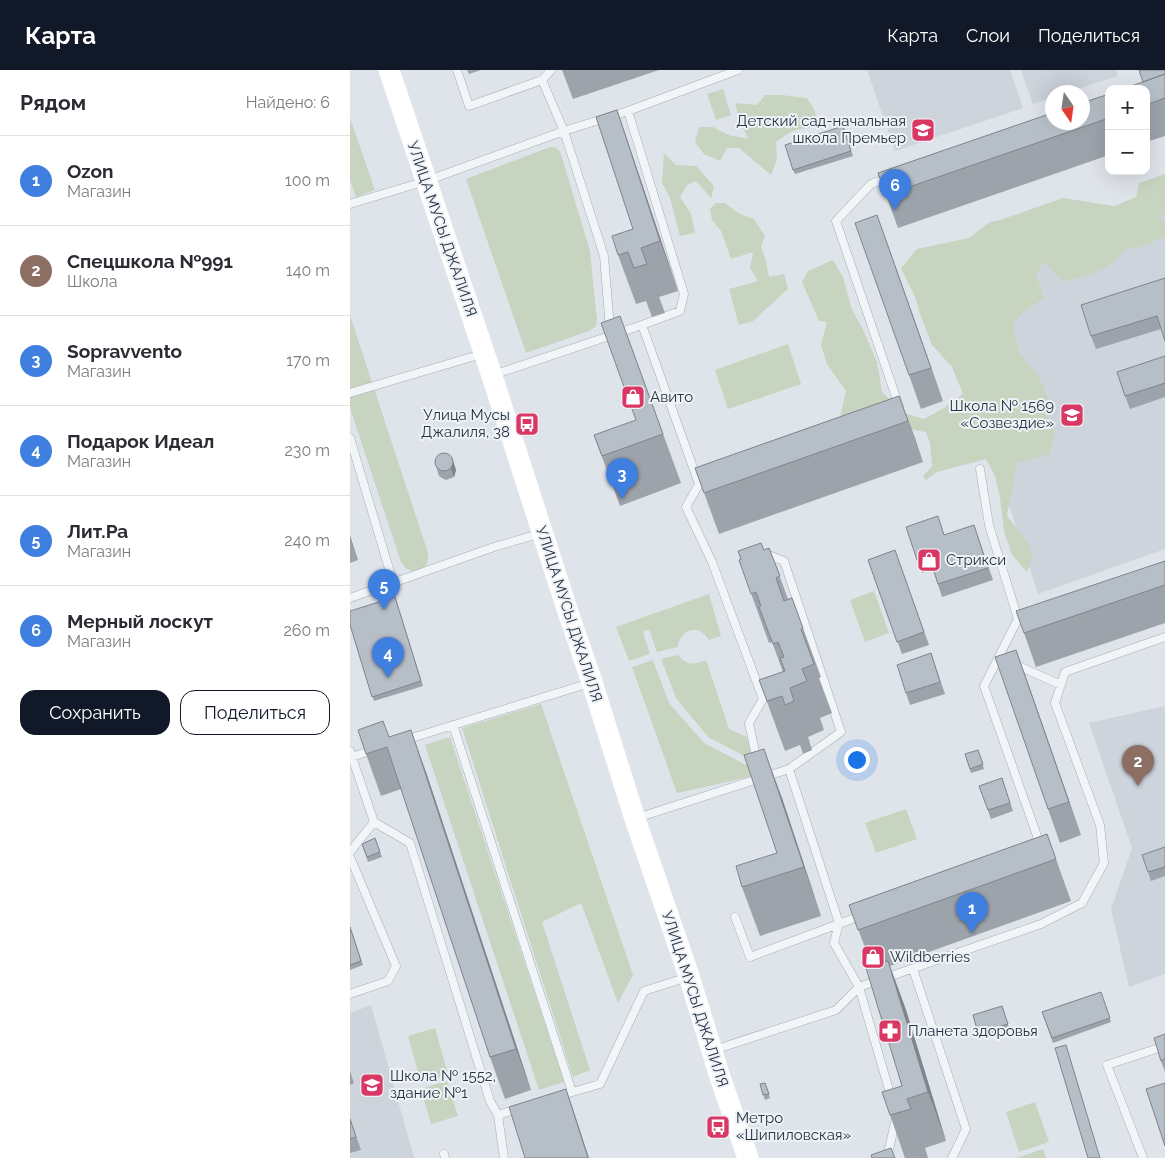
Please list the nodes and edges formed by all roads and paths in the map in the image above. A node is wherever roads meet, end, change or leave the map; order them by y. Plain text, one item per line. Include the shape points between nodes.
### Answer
1 (389, 70) edge
2 (457, 70) edge
3 (551, 70) edge
4 (738, 70) edge
5 (542, 80) junction
6 (628, 111) junction
7 (564, 131) junction
8 (894, 176) edge
9 (426, 181) junction
10 (350, 204) edge
11 (642, 325) junction
12 (610, 335) junction
13 (484, 354) junction
14 (492, 376) junction
15 (350, 393) edge
16 (901, 414) edge
17 (350, 438) edge
18 (980, 469) dead end
19 (717, 478) edge
20 (698, 484) junction
21 (542, 533) junction
22 (752, 548) edge
23 (393, 582) junction
24 (350, 598) edge
25 (1027, 616) edge
26 (1018, 619) junction
27 (1165, 637) edge
28 (999, 657) junction
29 (592, 682) junction
30 (1060, 685) junction
31 (453, 725) junction
32 (398, 742) edge
33 (380, 748) edge
34 (351, 754) edge
35 (789, 768) junction
36 (760, 778) junction
37 (636, 819) junction
38 (374, 822) junction
39 (350, 852) edge
40 (1044, 854) edge
41 (350, 857) edge
42 (867, 914) edge
43 (735, 917) dead end
44 (839, 923) junction
45 (913, 969) junction
46 (689, 976) junction
47 (860, 987) junction
48 (350, 994) edge
49 (1165, 1046) edge
50 (712, 1051) junction
51 (572, 1092) junction
52 (564, 1095) edge
53 (530, 1105) edge
54 (498, 1115) junction
55 (504, 1158) edge
56 (748, 1158) edge
57 (887, 1158) edge
58 (952, 1158) edge
59 (1143, 1158) edge

1 - 9 main road, УЛИЦА МУСЫ ДЖАЛИЛЯ
2 - 5 lane via 469,106
3 - 5 lane
4 - 6 lane
5 - 7 lane
6 - 7 lane
6 - 11 lane via 684,294 680,311
7 - 9 lane
7 - 12 lane via 604,256
8 - 16 lane via 871,184 836,221
9 - 10 lane
9 - 13 main road, УЛИЦА МУСЫ ДЖАЛИЛЯ
11 - 12 lane
11 - 20 lane
12 - 14 lane
13 - 14 main road, УЛИЦА МУСЫ ДЖАЛИЛЯ
13 - 15 lane
14 - 21 main road, УЛИЦА МУСЫ ДЖАЛИЛЯ
17 - 23 lane
18 - 26 lane via 990,525
19 - 20 lane
20 - 36 lane via 686,507 712,562 763,699 749,722
21 - 23 lane
21 - 29 main road, УЛИЦА МУСЫ ДЖАЛИЛЯ
22 - 35 lane via 784,561 841,732
23 - 24 lane
25 - 26 lane
26 - 28 lane
27 - 30 lane via 1065,672
28 - 30 lane
28 - 40 lane via 984,686
29 - 31 lane
29 - 37 main road, УЛИЦА МУСЫ ДЖАЛИЛЯ
30 - 45 lane via 1055,703 1100,825 1104,863 1082,903 1041,924
31 - 32 lane
31 - 51 lane
33 - 34 lane
34 - 38 lane
35 - 36 lane
35 - 44 lane
36 - 37 lane
37 - 46 main road, УЛИЦА МУСЫ ДЖАЛИЛЯ
38 - 39 lane
38 - 54 lane via 410,843 490,1101
41 - 48 lane via 396,966 388,981
42 - 44 lane
43 - 44 lane via 750,957
44 - 47 lane via 834,943
45 - 47 lane
45 - 58 lane via 966,1129
46 - 50 main road, УЛИЦА МУСЫ ДЖАЛИЛЯ
46 - 51 lane via 644,991 600,1084
47 - 50 lane via 836,1010
47 - 57 lane via 896,1116
49 - 59 lane via 1107,1065
50 - 56 main road, УЛИЦА МУСЫ ДЖАЛИЛЯ
51 - 52 lane
53 - 54 lane
54 - 55 lane

